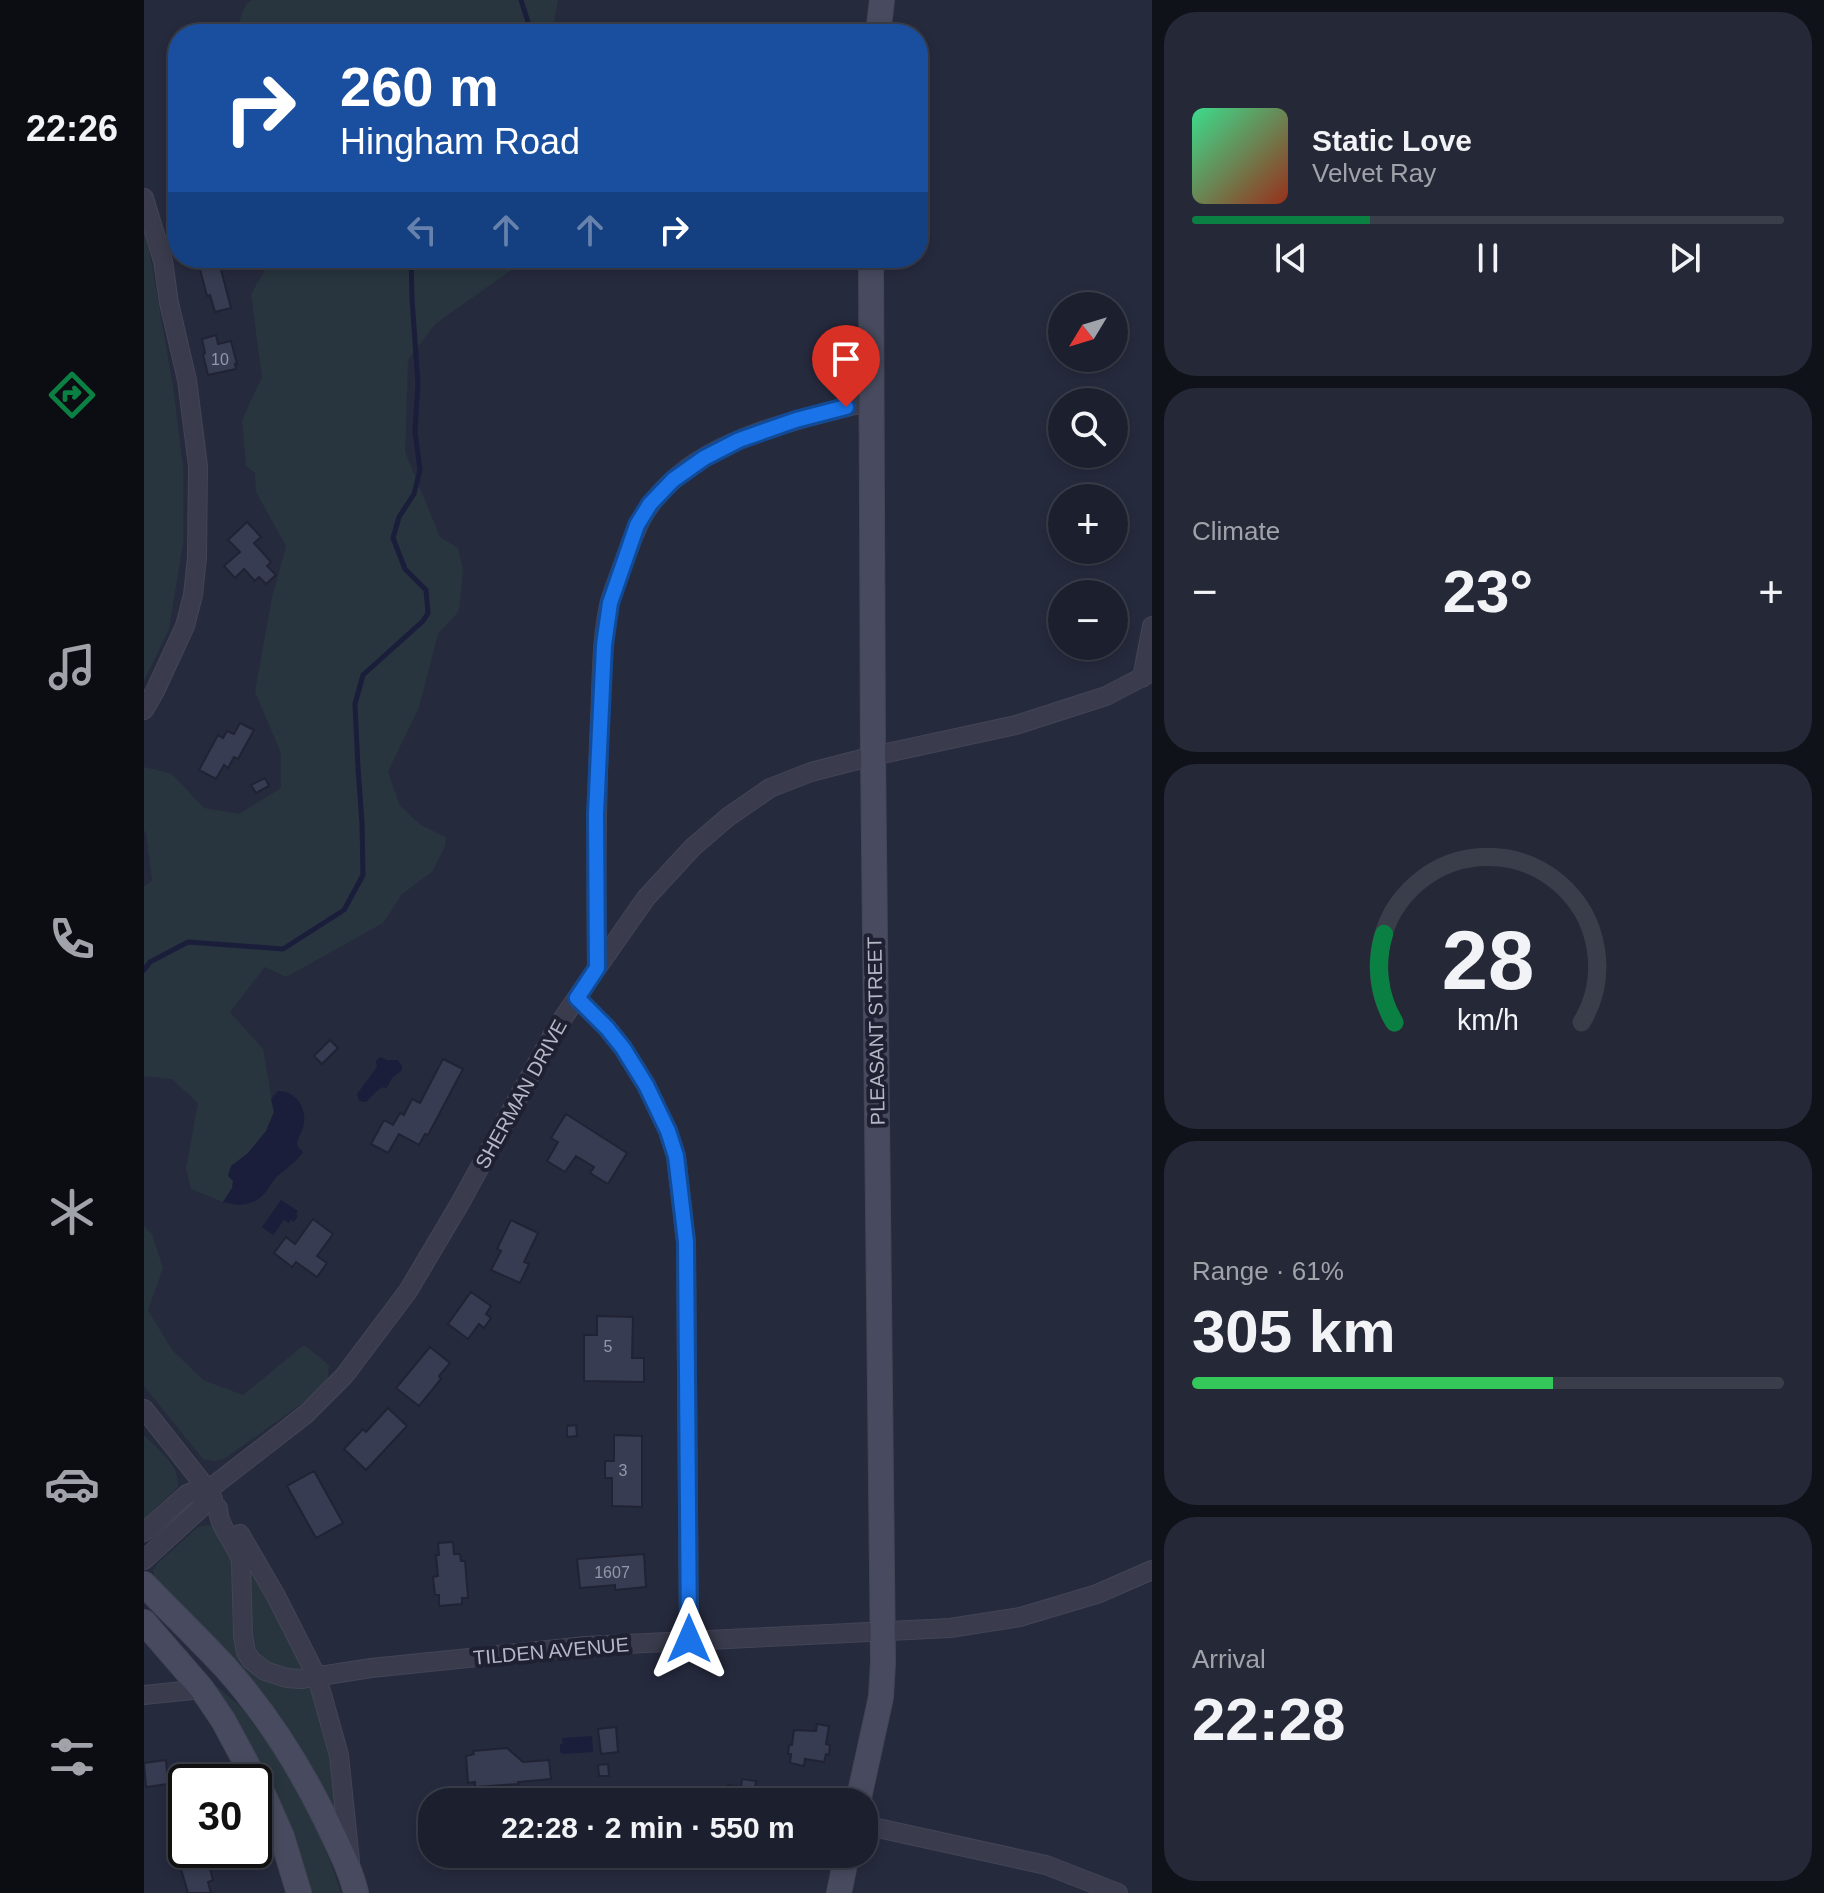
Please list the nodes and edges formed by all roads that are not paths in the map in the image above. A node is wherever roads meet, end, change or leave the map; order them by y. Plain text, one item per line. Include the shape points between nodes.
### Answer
1 (882, 0) edge
2 (879, 24) edge
3 (144, 198) edge
4 (871, 268) edge
5 (871, 401) junction
6 (1152, 626) edge
7 (1147, 675) edge
8 (144, 710) edge
9 (873, 756) junction
10 (597, 968) junction
11 (577, 998) junction
12 (144, 1409) edge
13 (208, 1490) junction
14 (218, 1508) junction
15 (144, 1532) edge
16 (144, 1560) edge
17 (1152, 1570) edge
18 (144, 1584) edge
19 (144, 1622) edge
20 (882, 1632) junction
21 (689, 1639) junction
22 (317, 1677) junction
23 (202, 1689) junction
24 (144, 1695) edge
25 (861, 1788) edge
26 (878, 1828) edge
27 (844, 1868) edge
28 (354, 1884) edge
29 (299, 1893) edge
30 (839, 1893) edge
31 (1118, 1893) edge

1 - 2 street
3 - 8 street via 163,261 187,380 198,512 193,595 185,626
4 - 5 street, PLEASANT STREET
5 - 9 street, PLEASANT STREET
5 - 10 street via 796,420 704,458 673,480 637,525 610,603 604,645 596,814
6 - 7 street
7 - 9 street, SHERMAN DRIVE via 1106,696 1016,725
9 - 10 street, SHERMAN DRIVE via 770,788 728,817 646,898
9 - 20 street, PLEASANT STREET
10 - 11 street, SHERMAN DRIVE
11 - 13 street, SHERMAN DRIVE via 408,1291 343,1377 306,1414
11 - 21 street via 607,1028 638,1073 676,1156 686,1242
12 - 13 street
13 - 14 street
13 - 15 street, SHERMAN DRIVE via 187,1494
13 - 16 street, SHERMAN DRIVE via 200,1509
14 - 22 street via 229,1515
14 - 22 street, TILDEN AVENUE via 241,1561 244,1644 251,1660 287,1678
17 - 20 street, TILDEN AVENUE via 1097,1594 1020,1617
18 - 28 street via 244,1689 293,1757
19 - 23 street
20 - 21 street, TILDEN AVENUE
20 - 25 street, PLEASANT STREET via 881,1697
21 - 22 street, TILDEN AVENUE
22 - 28 street via 339,1755
23 - 24 street
23 - 29 street via 264,1796
26 - 31 street via 1046,1865
27 - 30 street

